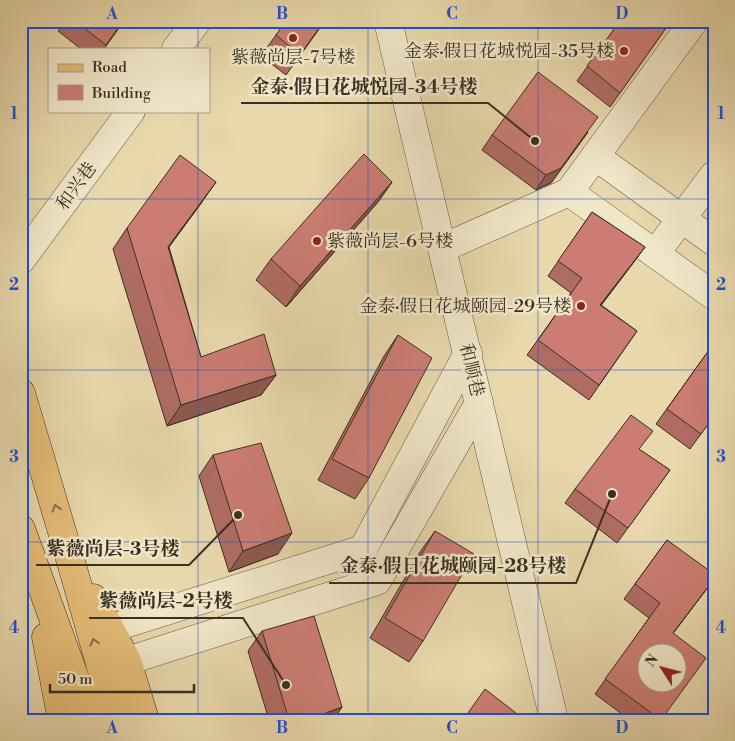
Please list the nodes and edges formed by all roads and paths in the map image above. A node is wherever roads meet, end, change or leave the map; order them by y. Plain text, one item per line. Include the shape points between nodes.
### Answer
1 (196, 21) edge
2 (388, 21) edge
3 (694, 21) edge
4 (177, 48) edge
5 (129, 112) edge
6 (595, 156) junction
7 (714, 175) edge
8 (569, 192) junction
9 (681, 219) junction
10 (714, 242) edge
11 (443, 248) junction
12 (656, 254) junction
13 (21, 260) edge
14 (714, 296) edge
15 (468, 353) junction
16 (21, 393) edge
17 (479, 403) junction
18 (25, 541) edge
19 (69, 555) junction
20 (109, 629) junction
21 (127, 661) junction
22 (101, 715) edge
23 (62, 720) edge
24 (145, 720) edge
25 (554, 720) edge

1 - 4 street
2 - 11 street, 和顺巷
3 - 6 street
5 - 13 street, 和兴巷
6 - 8 street
6 - 9 street
7 - 9 street
8 - 11 street
8 - 12 street
9 - 10 street
9 - 12 street
11 - 15 street, 和顺巷
12 - 14 street
15 - 17 street, 和顺巷
15 - 20 street via 363,549
19 -> 16 main road
17 - 21 street via 377,581
17 - 25 street, 和顺巷
18 - 22 main road
18 - 23 main road
19 - 20 main road
22 -> 19 main road
20 - 21 main road
21 - 24 main road

